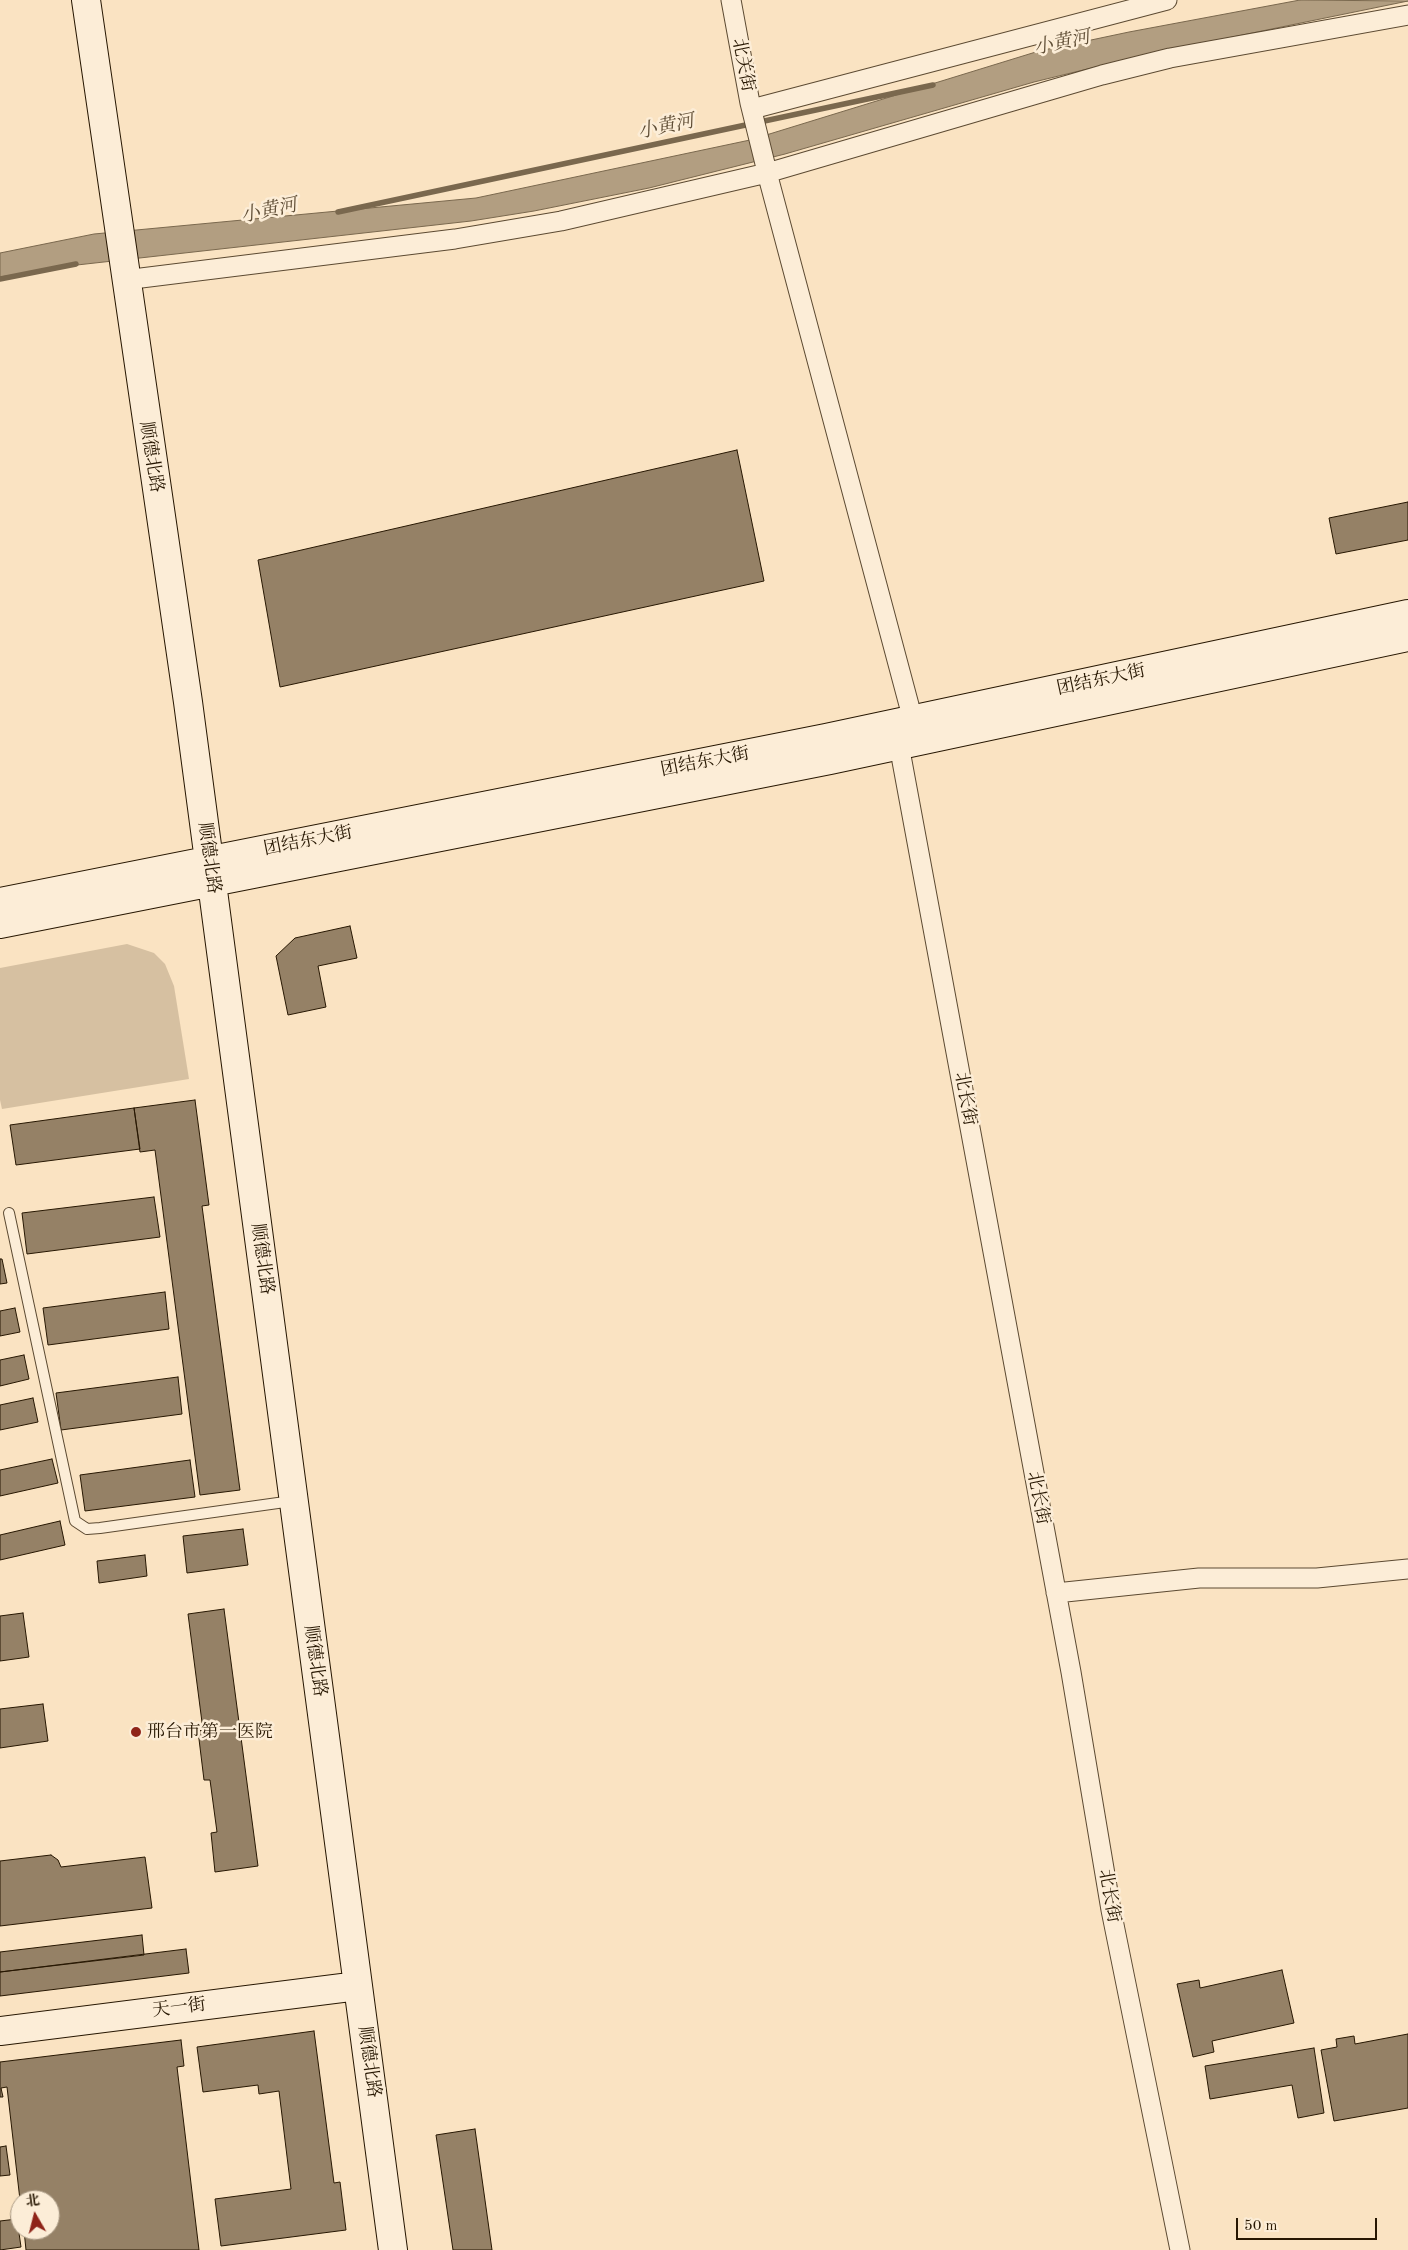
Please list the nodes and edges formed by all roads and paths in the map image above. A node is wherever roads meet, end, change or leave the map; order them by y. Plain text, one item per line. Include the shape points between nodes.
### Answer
1 (86, 0) edge
2 (731, 0) edge
3 (1167, 0) edge
4 (1408, 15) edge
5 (752, 109) junction
6 (767, 174) junction
7 (124, 275) junction
8 (1408, 614) edge
9 (1408, 636) edge
10 (913, 720) junction
11 (899, 745) junction
12 (210, 871) junction
13 (0, 902) edge
14 (0, 924) edge
15 (9, 1213) dead end
16 (294, 1500) junction
17 (1408, 1569) edge
18 (1056, 1593) junction
19 (358, 1986) junction
20 (0, 2031) edge
21 (393, 2250) edge
22 (1180, 2250) edge

1 - 7 main road, 顺德北路
2 - 5 street, 北关街
3 - 5 street
4 - 6 street via 1170,58
5 - 6 street, 北关街
6 - 7 street via 506,232
6 - 10 street, 北关街
7 - 12 main road, 顺德北路
8 - 10 main road, 团结东大街
9 - 11 main road, 团结东大街
10 - 12 main road, 团结东大街
11 - 12 main road, 团结东大街
11 - 18 street, 北长街
12 - 13 main road, 团结东大街
12 - 14 main road, 团结东大街
12 - 16 main road, 顺德北路
15 - 16 lane via 75,1521 87,1528 100,1528
16 - 19 main road, 顺德北路
17 - 18 street via 1318,1578 1199,1578
18 - 22 street, 北长街 via 1111,1910
19 - 20 main road, 天一街
19 - 21 main road, 顺德北路

